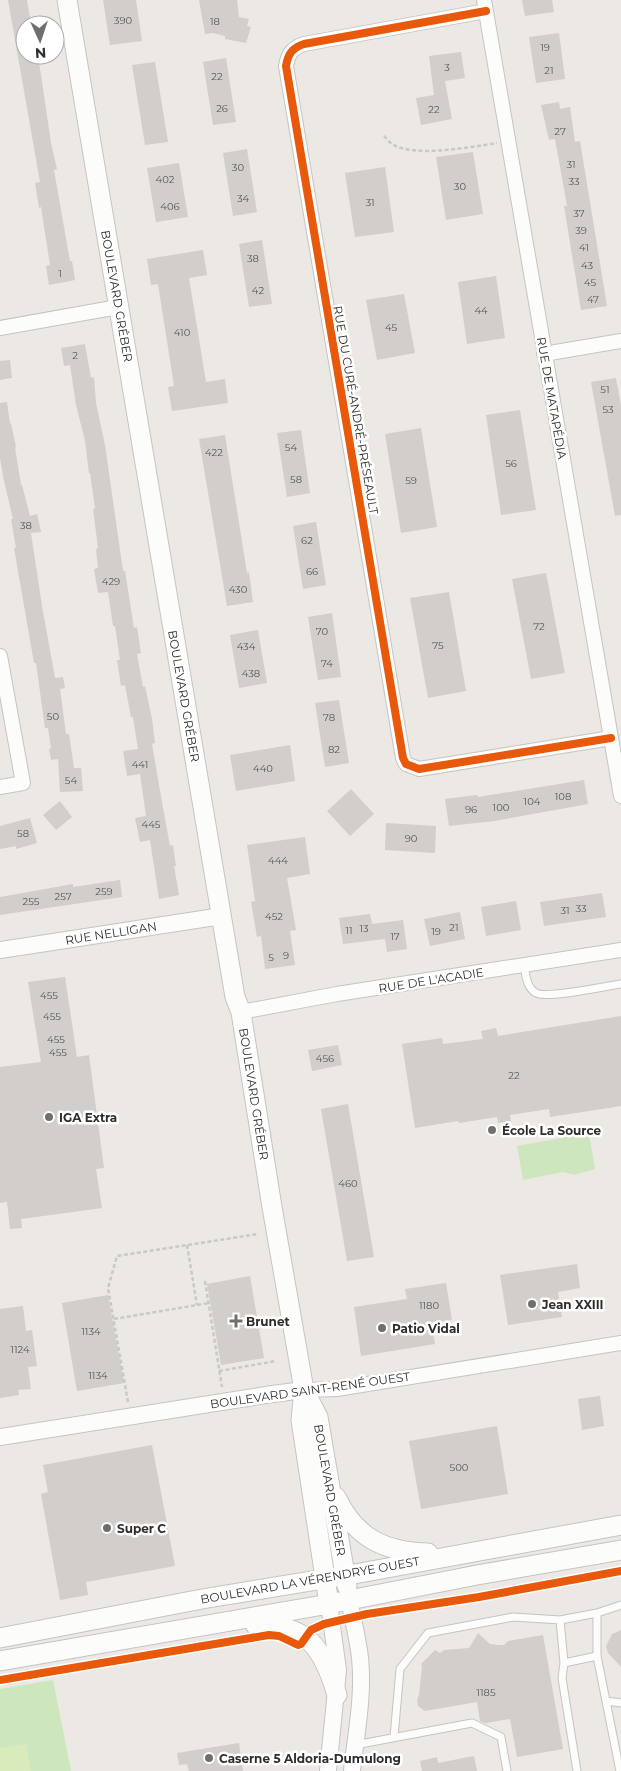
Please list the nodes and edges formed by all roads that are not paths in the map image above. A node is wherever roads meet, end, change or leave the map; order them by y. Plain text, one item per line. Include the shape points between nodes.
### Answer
1 (67, 0) edge
2 (485, 6) edge
3 (118, 308) junction
4 (0, 328) edge
5 (621, 341) edge
6 (544, 354) junction
7 (0, 656) edge
8 (611, 738) junction
9 (0, 787) edge
10 (621, 796) edge
11 (222, 916) junction
12 (0, 950) edge
13 (621, 950) edge
14 (524, 965) junction
15 (621, 984) edge
16 (241, 1012) junction
17 (621, 1343) edge
18 (304, 1390) junction
19 (0, 1437) edge
20 (329, 1477) junction
21 (621, 1525) edge
22 (621, 1550) edge
23 (467, 1553) junction
24 (345, 1575) junction
25 (326, 1578) junction
26 (349, 1600) junction
27 (330, 1604) junction
28 (621, 1605) edge
29 (597, 1613) junction
30 (560, 1620) junction
31 (160, 1634) junction
32 (0, 1638) edge
33 (597, 1656) junction
34 (0, 1661) edge
35 (564, 1663) junction
36 (337, 1695) junction
37 (606, 1701) junction
38 (621, 1703) edge
39 (394, 1737) junction
40 (355, 1745) junction
41 (328, 1771) edge
42 (352, 1771) edge
43 (507, 1771) edge
44 (577, 1771) edge
45 (620, 1771) edge

1 - 3 main road, BOULEVARD GRÉBER
2 - 6 street, RUE DE MATAPÉDIA
2 - 8 street, RUE DU CURÉ-ANDRÉ-PRÉSEAULT via 296,46 287,58 286,66 403,758 406,764 418,769
3 - 4 street
3 - 11 main road, BOULEVARD GRÉBER
5 - 6 street
6 - 8 street, RUE DE MATAPÉDIA
7 - 9 street via 23,783
8 - 10 street, RUE DE MATAPÉDIA
11 - 12 street, RUE NELLIGAN
11 - 16 main road, BOULEVARD GRÉBER via 235,997
13 - 14 street, RUE DE L'ACADIE
14 - 15 lane via 528,986 537,994 550,995
14 - 16 street, RUE DE L'ACADIE
16 - 18 main road, BOULEVARD GRÉBER
17 - 18 street, BOULEVARD SAINT-RENÉ OUEST via 337,1388
18 - 19 street, BOULEVARD SAINT-RENÉ OUEST
18 - 20 main road, BOULEVARD GRÉBER via 318,1417
18 - 25 main road, BOULEVARD GRÉBER via 301,1420
20 - 23 main road via 344,1514 366,1536 380,1544 410,1552
20 - 24 main road, BOULEVARD GRÉBER
21 - 23 main road, BOULEVARD LA VÉRENDRYE OUEST
22 - 26 main road, BOULEVARD LA VÉRENDRYE OUEST
23 - 24 main road, BOULEVARD LA VÉRENDRYE OUEST
24 - 25 main road, BOULEVARD LA VÉRENDRYE OUEST
24 - 26 main road, BOULEVARD GRÉBER
25 - 27 main road, BOULEVARD GRÉBER
25 - 32 main road, BOULEVARD LA VÉRENDRYE OUEST
26 - 27 main road, BOULEVARD LA VÉRENDRYE OUEST
26 - 40 street, BOULEVARD GRÉBER via 360,1657
27 - 31 main road, BOULEVARD LA VÉRENDRYE OUEST
27 - 36 street, BOULEVARD GRÉBER via 338,1670
28 - 29 lane
29 - 30 lane
29 - 33 lane
30 - 35 lane
30 - 39 lane via 513,1618 428,1633 400,1669
31 - 34 main road, BOULEVARD LA VÉRENDRYE OUEST
31 - 36 main road via 263,1625 285,1627 305,1638 320,1652
33 - 35 lane
33 - 37 lane
35 - 44 lane via 562,1678
36 - 41 street, BOULEVARD GRÉBER
37 - 38 lane
37 - 45 lane
39 - 40 lane
39 - 43 lane via 472,1723 501,1738
40 - 42 street, BOULEVARD GRÉBER

